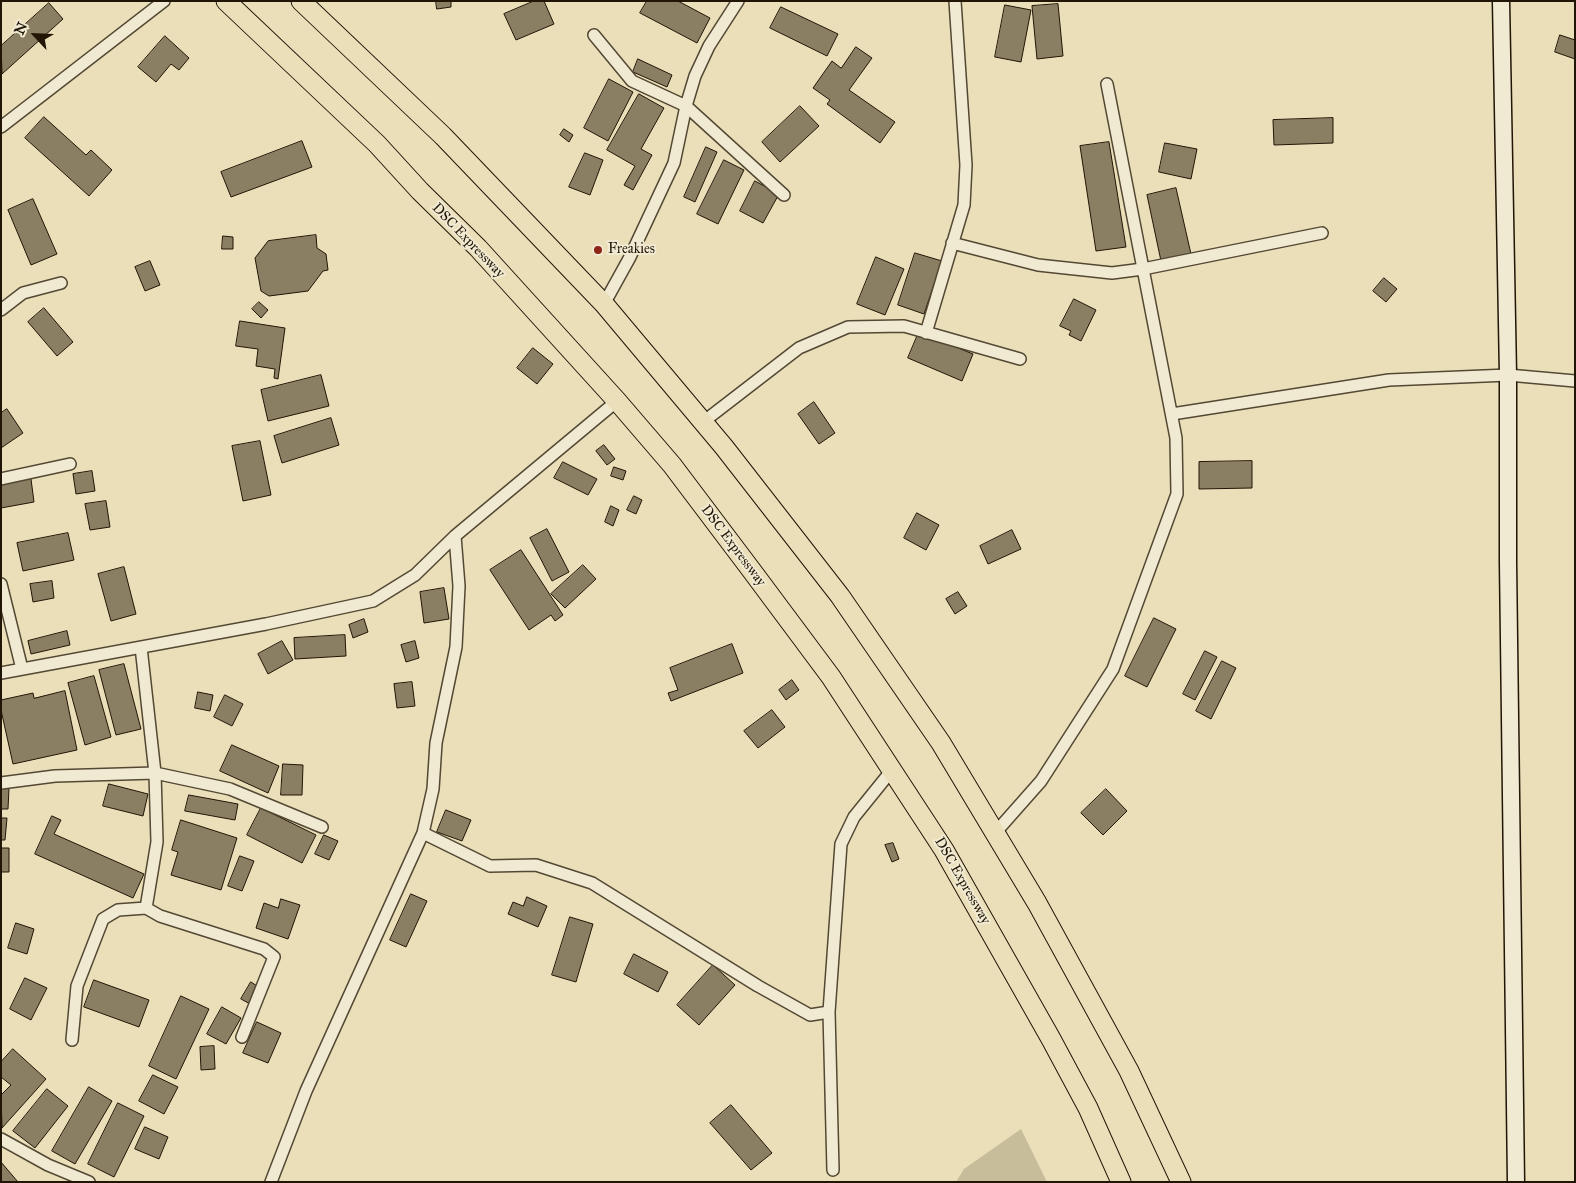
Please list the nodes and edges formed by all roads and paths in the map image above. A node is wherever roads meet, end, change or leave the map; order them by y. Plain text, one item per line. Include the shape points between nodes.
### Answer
1 (164, 1) edge
2 (226, 1) edge
3 (302, 1) edge
4 (738, 1) edge
5 (955, 1) edge
6 (1501, 1) edge
7 (594, 35) dead end
8 (1107, 84) dead end
9 (686, 106) junction
10 (1, 127) edge
11 (784, 195) dead end
12 (1322, 234) dead end
13 (952, 243) junction
14 (1144, 269) junction
15 (61, 283) dead end
16 (604, 304) junction
17 (1, 310) edge
18 (926, 333) junction
19 (1020, 359) dead end
20 (1508, 375) junction
21 (1575, 381) edge
22 (617, 401) junction
23 (1172, 414) junction
24 (702, 422) junction
25 (70, 464) dead end
26 (1, 479) edge
27 (455, 536) junction
28 (1, 584) edge
29 (140, 647) junction
30 (22, 669) junction
31 (1, 674) edge
32 (892, 770) junction
33 (154, 773) junction
34 (1, 783) edge
35 (322, 826) dead end
36 (423, 833) junction
37 (995, 833) junction
38 (146, 908) junction
39 (829, 1012) junction
40 (242, 1037) dead end
41 (72, 1040) dead end
42 (1, 1138) edge
43 (833, 1170) dead end
44 (89, 1182) edge
45 (271, 1182) edge
46 (1121, 1182) edge
47 (1181, 1182) edge
48 (1516, 1182) edge

1 - 10 street
2 - 22 main road, DSC Expressway via 377,144 478,248
3 - 16 main road via 443,136
4 - 9 street via 709,46
5 - 13 street via 966,165 964,205
6 - 20 street
7 - 9 street via 632,81
8 - 14 street
9 - 11 street
9 - 16 street via 674,163
12 - 14 street
13 - 14 street via 1038,265 1112,273
13 - 18 street
14 - 23 street
15 - 17 street via 23,293
16 - 24 main road
18 - 19 street
18 - 24 street via 904,326 848,327 799,348
20 - 21 street
20 - 23 street via 1389,380
20 - 48 street
22 - 27 street
22 - 32 main road, DSC Expressway via 672,466 774,600 831,677
23 - 37 street via 1177,494 1113,669 1041,782
24 - 37 main road via 840,596 940,743
25 - 26 street
27 - 29 street via 415,574 374,601
27 - 36 street via 459,586 456,647 436,743 433,789
28 - 30 street
29 - 30 street
29 - 33 street
30 - 31 street
32 - 39 street via 854,817 841,844
32 - 46 main road, DSC Expressway via 944,850 1013,969 1088,1108
33 - 34 street via 55,776
33 - 35 street via 230,790
33 - 38 street via 157,842
36 - 39 street via 490,866 536,865 592,883 810,1015
36 - 45 street via 306,1091
37 - 47 main road via 1129,1071
38 - 40 street via 160,916 264,949 274,958
38 - 41 street via 118,910 103,919 77,986
39 - 43 street
42 - 44 street

